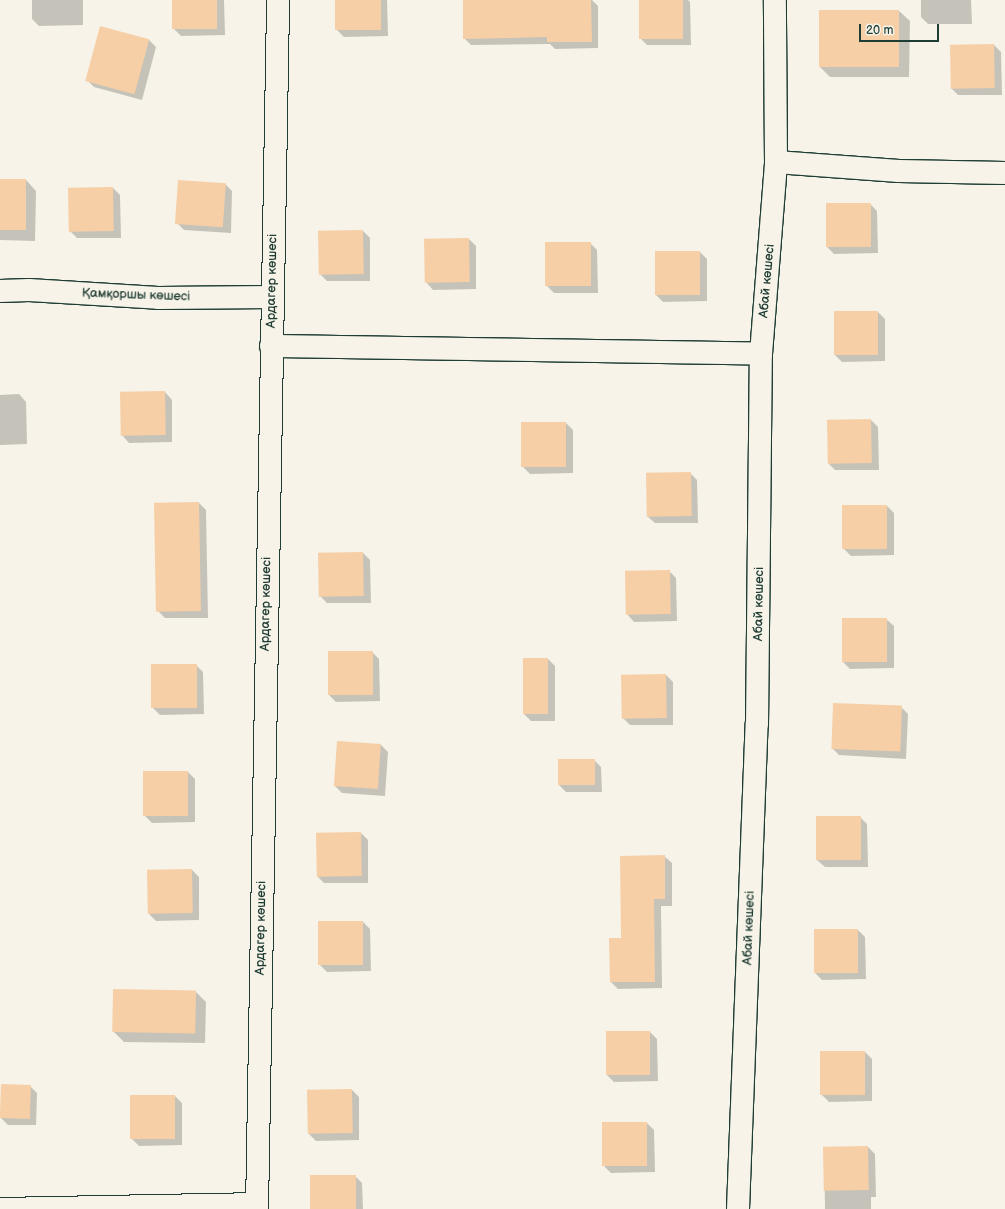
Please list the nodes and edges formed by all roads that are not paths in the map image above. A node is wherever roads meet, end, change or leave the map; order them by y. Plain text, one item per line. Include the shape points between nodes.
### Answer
1 (278, 0) edge
2 (775, 0) edge
3 (776, 162) junction
4 (1005, 173) edge
5 (0, 291) edge
6 (272, 297) junction
7 (271, 346) junction
8 (761, 354) junction
9 (257, 1206) edge
10 (0, 1209) edge
11 (738, 1209) edge

1 - 6 street, Ардагер көшесі
2 - 3 street, Абай көшесі
3 - 4 street via 898,171
3 - 8 street, Абай көшесі
5 - 6 street, Қамқоршы көшесі via 29,290 158,298
6 - 7 street, Ардагер көшесі
7 - 8 street
7 - 9 street, Ардагер көшесі
8 - 11 street, Абай көшесі via 757,724
9 - 10 street

